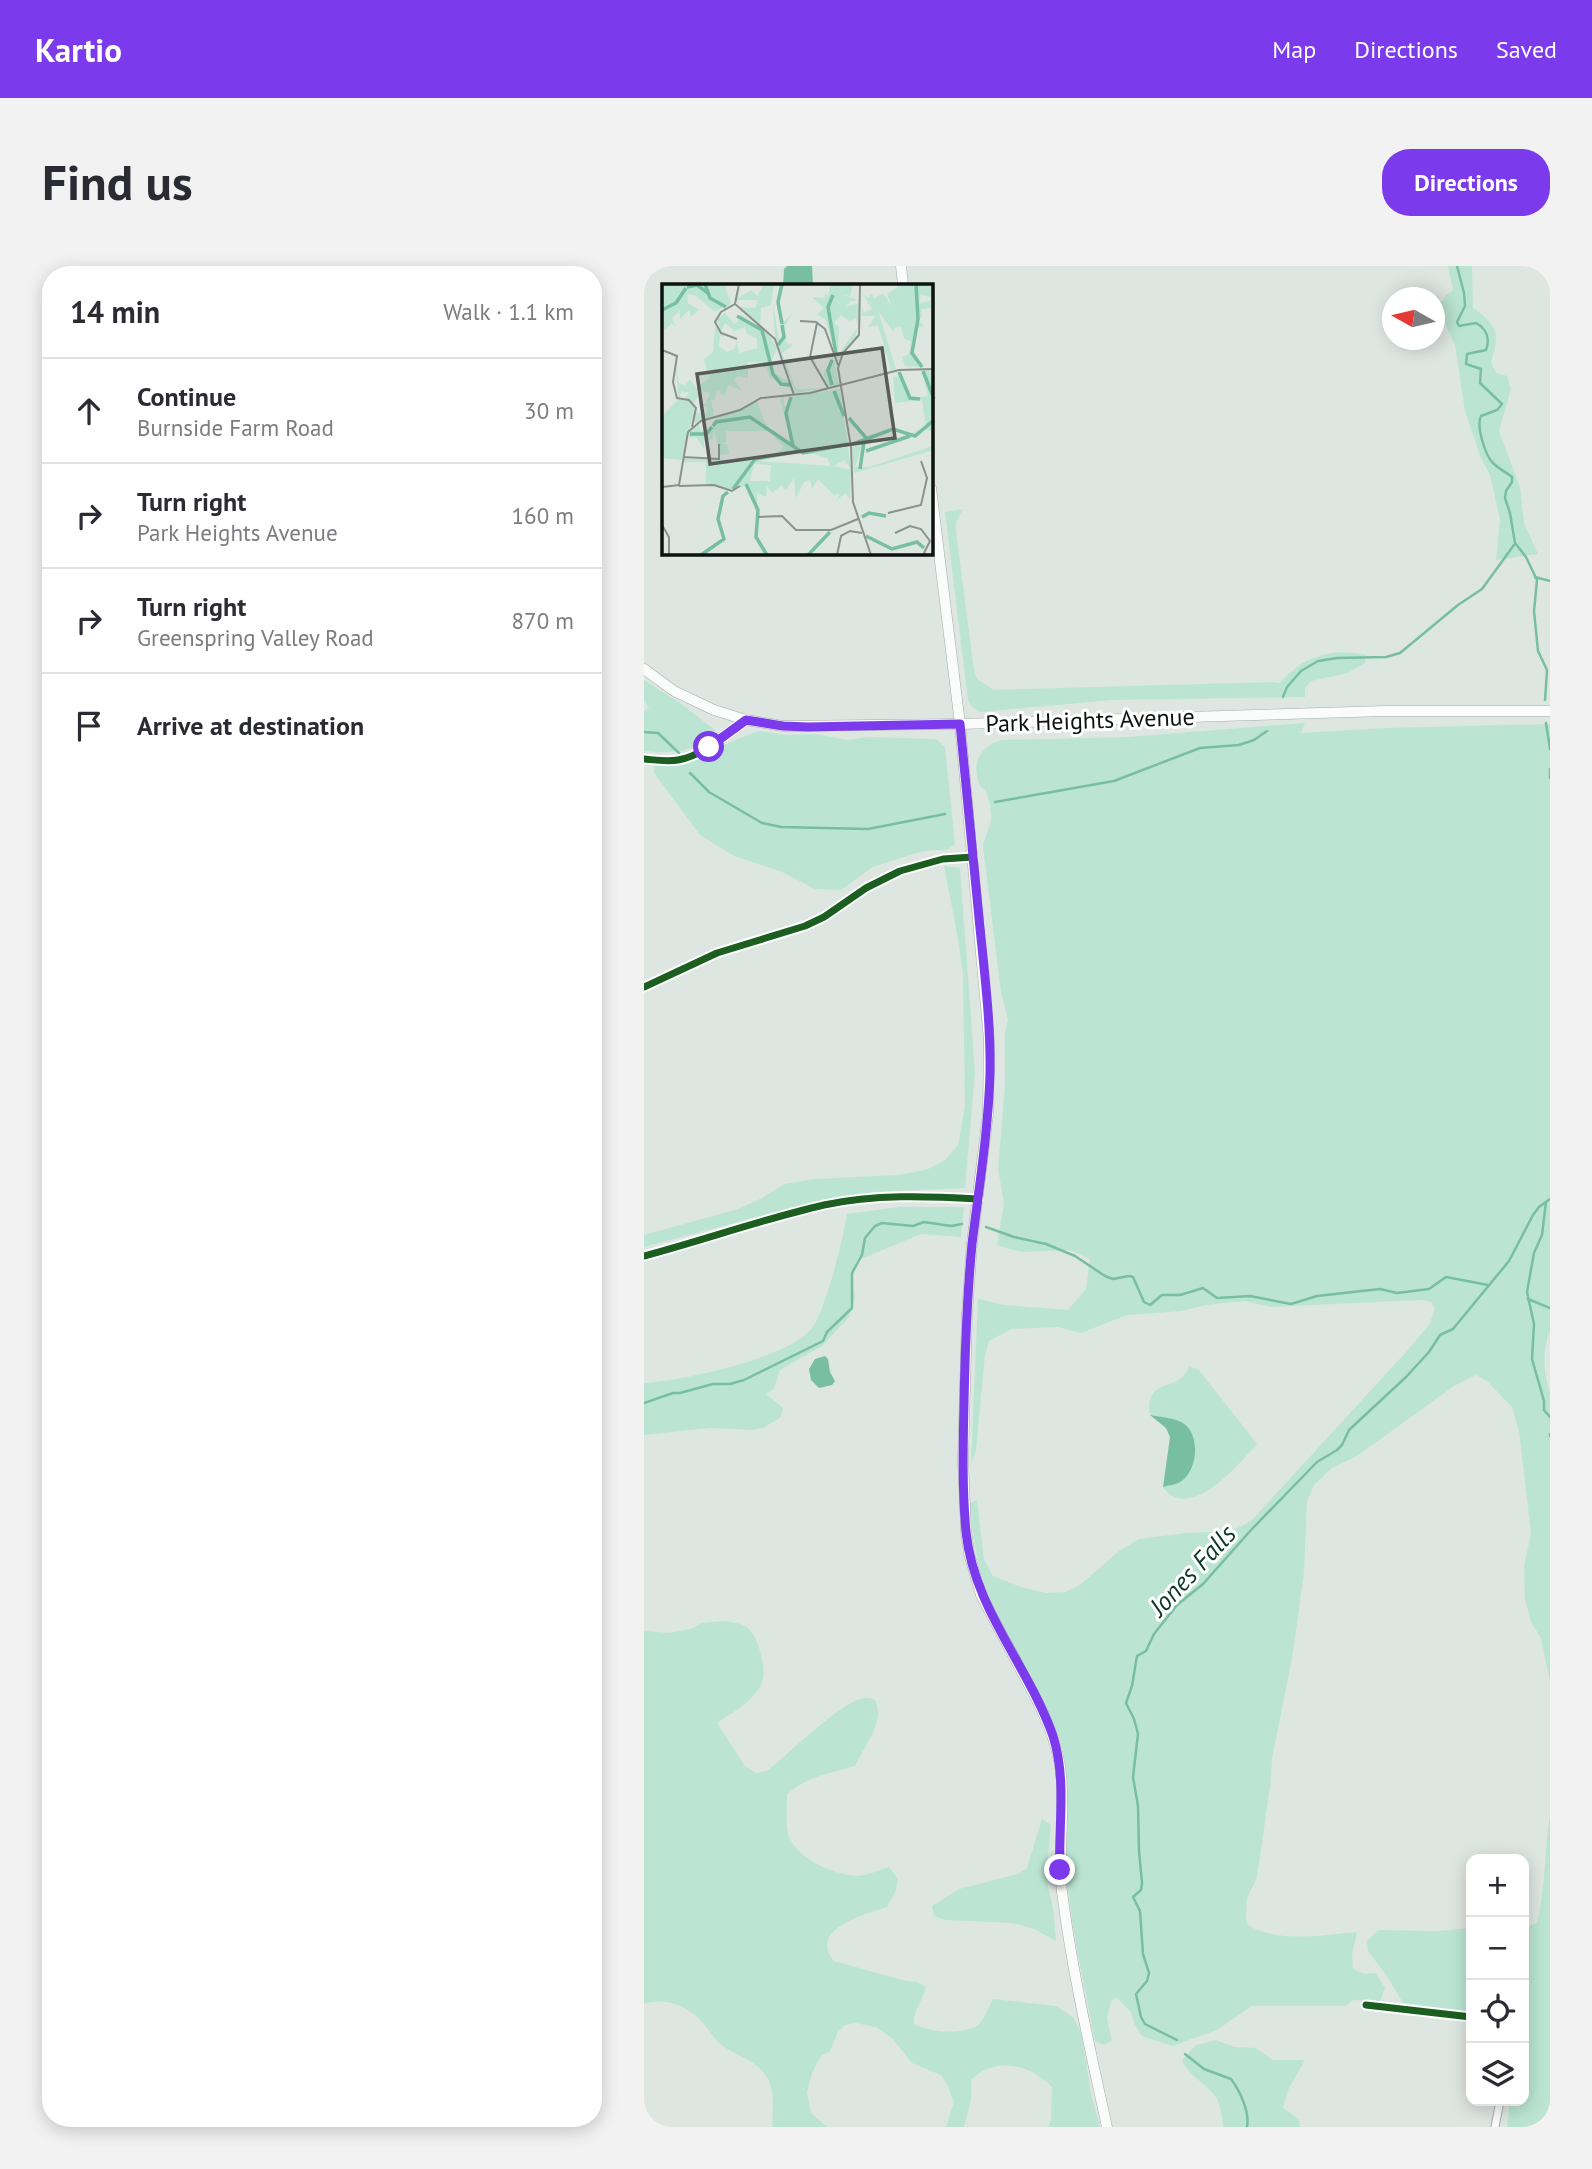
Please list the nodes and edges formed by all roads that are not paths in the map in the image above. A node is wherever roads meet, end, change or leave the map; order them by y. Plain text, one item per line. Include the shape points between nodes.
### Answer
1 (901, 266) edge
2 (903, 284) edge
3 (933, 504) edge
4 (644, 669) edge
5 (1550, 711) edge
6 (746, 720) junction
7 (960, 724) junction
8 (644, 760) edge
9 (973, 857) junction
10 (644, 987) edge
11 (978, 1199) junction
12 (644, 1256) edge
13 (1366, 2005) dead end
14 (1466, 2016) edge
15 (1499, 2106) edge
16 (1107, 2127) edge
17 (1495, 2127) edge

1 - 2 main road
3 - 7 main road
4 - 6 main road, Park Heights Avenue via 690,700
5 - 7 main road, Park Heights Avenue via 1385,711
6 - 7 main road, Park Heights Avenue via 795,726
6 - 8 street via 689,757
7 - 9 main road
9 - 10 street via 943,859 900,872 805,926 717,953
9 - 11 main road via 989,1040 988,1114
11 - 12 street via 889,1197 825,1205
11 - 16 main road via 965,1367 963,1460 969,1553 981,1595 1039,1704 1058,1756 1062,1893
13 - 14 street
15 - 17 street

